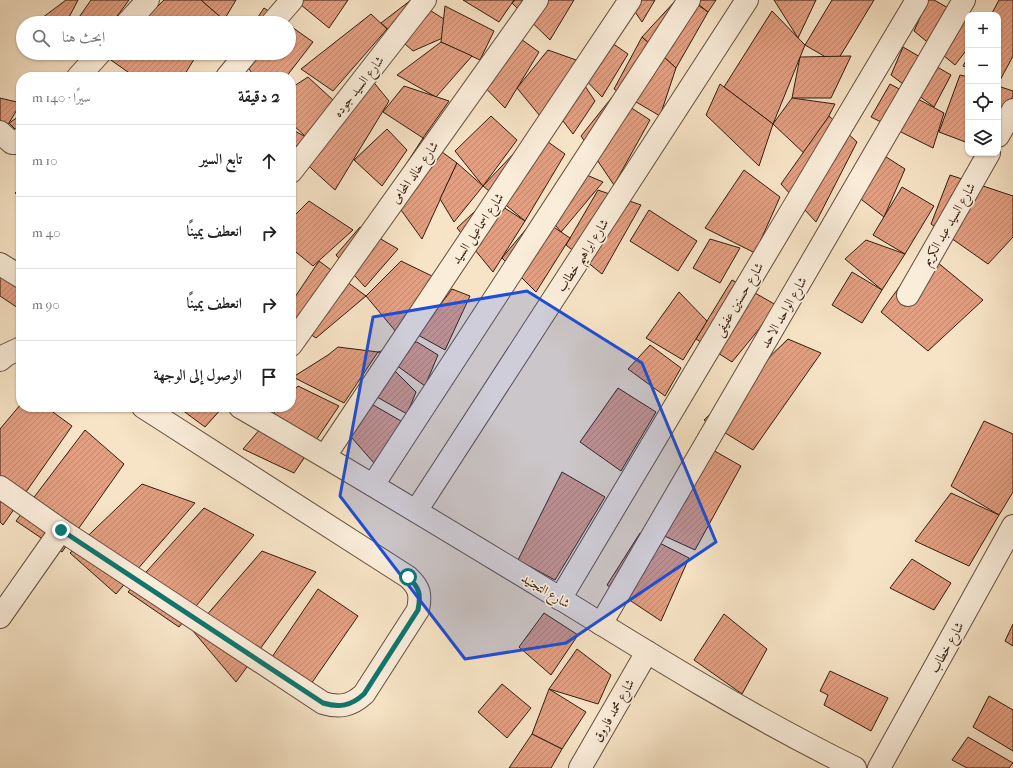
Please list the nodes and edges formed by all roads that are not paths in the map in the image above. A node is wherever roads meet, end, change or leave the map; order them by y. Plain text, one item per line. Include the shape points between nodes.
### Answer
1 (148, 0) edge
2 (292, 0) edge
3 (425, 0) edge
4 (537, 0) edge
5 (630, 0) edge
6 (689, 0) edge
7 (747, 0) edge
8 (917, 0) edge
9 (964, 0) edge
10 (133, 16) edge
11 (278, 16) edge
12 (94, 60) edge
13 (241, 60) edge
14 (83, 72) edge
15 (231, 72) edge
16 (1013, 110) edge
17 (1001, 131) edge
18 (0, 132) edge
19 (16, 143) edge
20 (986, 156) edge
21 (296, 166) edge
22 (0, 264) edge
23 (16, 274) edge
24 (908, 295) dead end
25 (296, 338) edge
26 (16, 350) edge
27 (0, 360) edge
28 (151, 412) edge
29 (251, 412) edge
30 (325, 456) junction
31 (373, 485) junction
32 (0, 487) edge
33 (416, 511) junction
34 (1013, 526) edge
35 (61, 530) junction
36 (560, 599) junction
37 (0, 617) edge
38 (601, 624) junction
39 (647, 652) junction
40 (580, 768) edge
41 (855, 768) edge
42 (880, 768) edge

1 - 10 street
2 - 11 street
3 - 21 street, شارع السيد جوده
4 - 25 street, شارع خالد المحامى
5 - 30 street, شارع اسماعيل السيد
6 - 31 street
7 - 33 street, شارع ابراهيم خطاب
8 - 36 street, شارع حسنين عفيفى
9 - 38 street, شارع الواحد الاحد
12 - 14 street
13 - 15 street
16 - 17 street
18 - 19 street via 12,143
20 - 24 street, شارع السيد عبد الكريم
22 - 23 street
26 - 27 street
28 - 35 street via 414,583 419,591 418,610 364,694 358,700 343,706 323,703
29 - 30 street, شارع التجنيد
30 - 31 street, شارع التجنيد
31 - 33 street, شارع التجنيد
32 - 35 street
33 - 36 street, شارع التجنيد
34 - 42 street, شارع خطاب
35 - 37 street
36 - 38 street, شارع التجنيد
38 - 39 street, شارع التجنيد
39 - 40 street, شارع محمد فاروق
39 - 41 street, شارع التجنيد via 762,720

